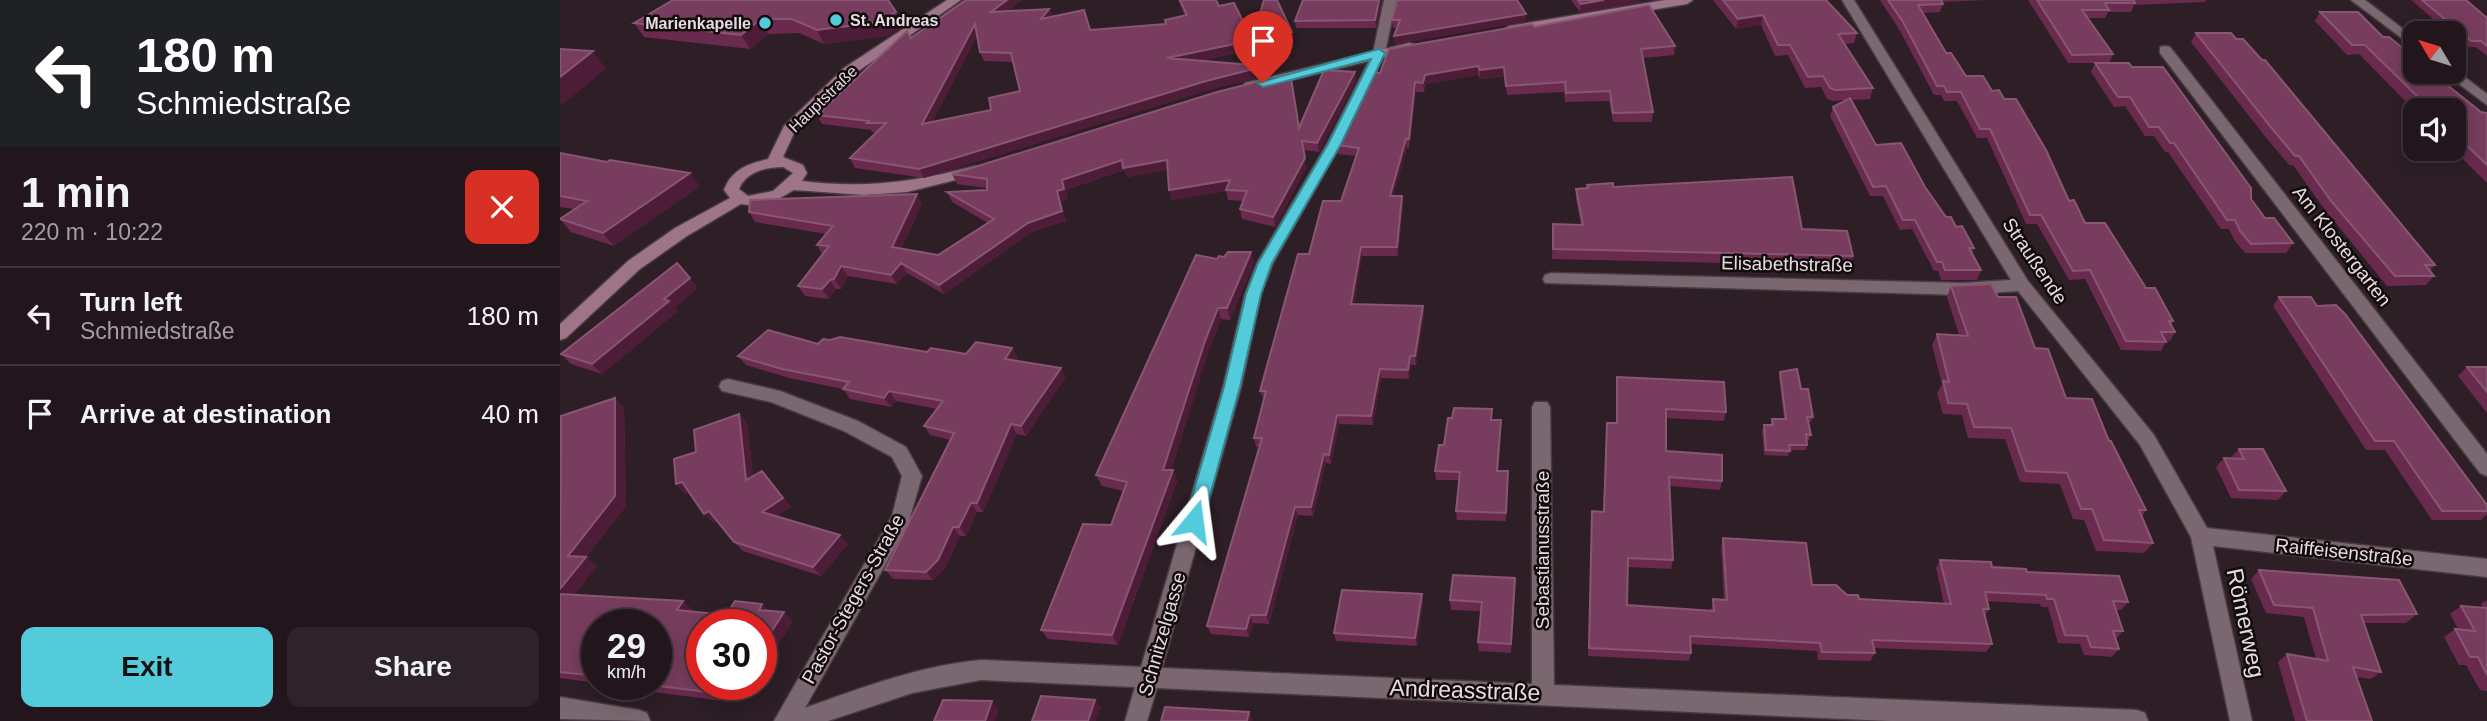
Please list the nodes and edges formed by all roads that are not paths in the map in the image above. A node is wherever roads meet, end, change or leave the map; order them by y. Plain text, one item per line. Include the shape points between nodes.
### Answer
1 (955, 0) edge
2 (1390, 0) edge
3 (1688, 0) edge
4 (1849, 0) edge
5 (2357, 0) edge
6 (1494, 32) edge
7 (2403, 35) edge
8 (1417, 46) edge
9 (2165, 50) dead end
10 (1379, 53) junction
11 (2465, 84) edge
12 (1239, 89) edge
13 (2487, 101) edge
14 (775, 162) junction
15 (993, 165) edge
16 (793, 185) junction
17 (739, 199) junction
18 (1551, 279) dead end
19 (2022, 285) junction
20 (561, 331) edge
21 (728, 386) dead end
22 (1541, 407) dead end
23 (2487, 468) edge
24 (2201, 536) junction
25 (2487, 568) edge
26 (1149, 679) junction
27 (1543, 693) junction
28 (560, 708) edge
29 (639, 721) edge
30 (785, 721) edge
31 (799, 721) edge
32 (1136, 721) edge
33 (2137, 721) edge
34 (2241, 721) edge

1 - 14 main road, Hauptstraße via 849,71 789,129
2 - 10 street, Schnitzelgasse
3 - 6 main road
4 - 19 street, Straußende
5 - 7 street
8 - 10 main road
9 - 23 street, Am Klostergarten
10 - 12 main road
10 - 26 street, Schnitzelgasse via 1334,144 1265,263 1253,294 1232,387
11 - 13 street
14 - 16 main road via 799,168
14 - 17 main road via 754,167 737,178 731,190
15 - 16 main road via 922,187 873,193
16 - 17 main road via 771,197
17 - 20 main road via 643,259
18 - 19 street, Elisabethstraße via 1963,289
19 - 24 street, Straußende via 2147,440
21 - 30 street, Pastor-Stegers-Straße via 774,396 850,426 899,452 912,476 901,518
22 - 27 street, Sebastianusstraße
24 - 25 street, Raiffeisenstraße
24 - 34 street, Römerweg
26 - 27 street, Andreasstraße
26 - 31 street, Andreasstraße via 981,670 946,673
26 - 32 street, Schnitzelgasse
27 - 33 street, Andreasstraße
28 - 29 street

